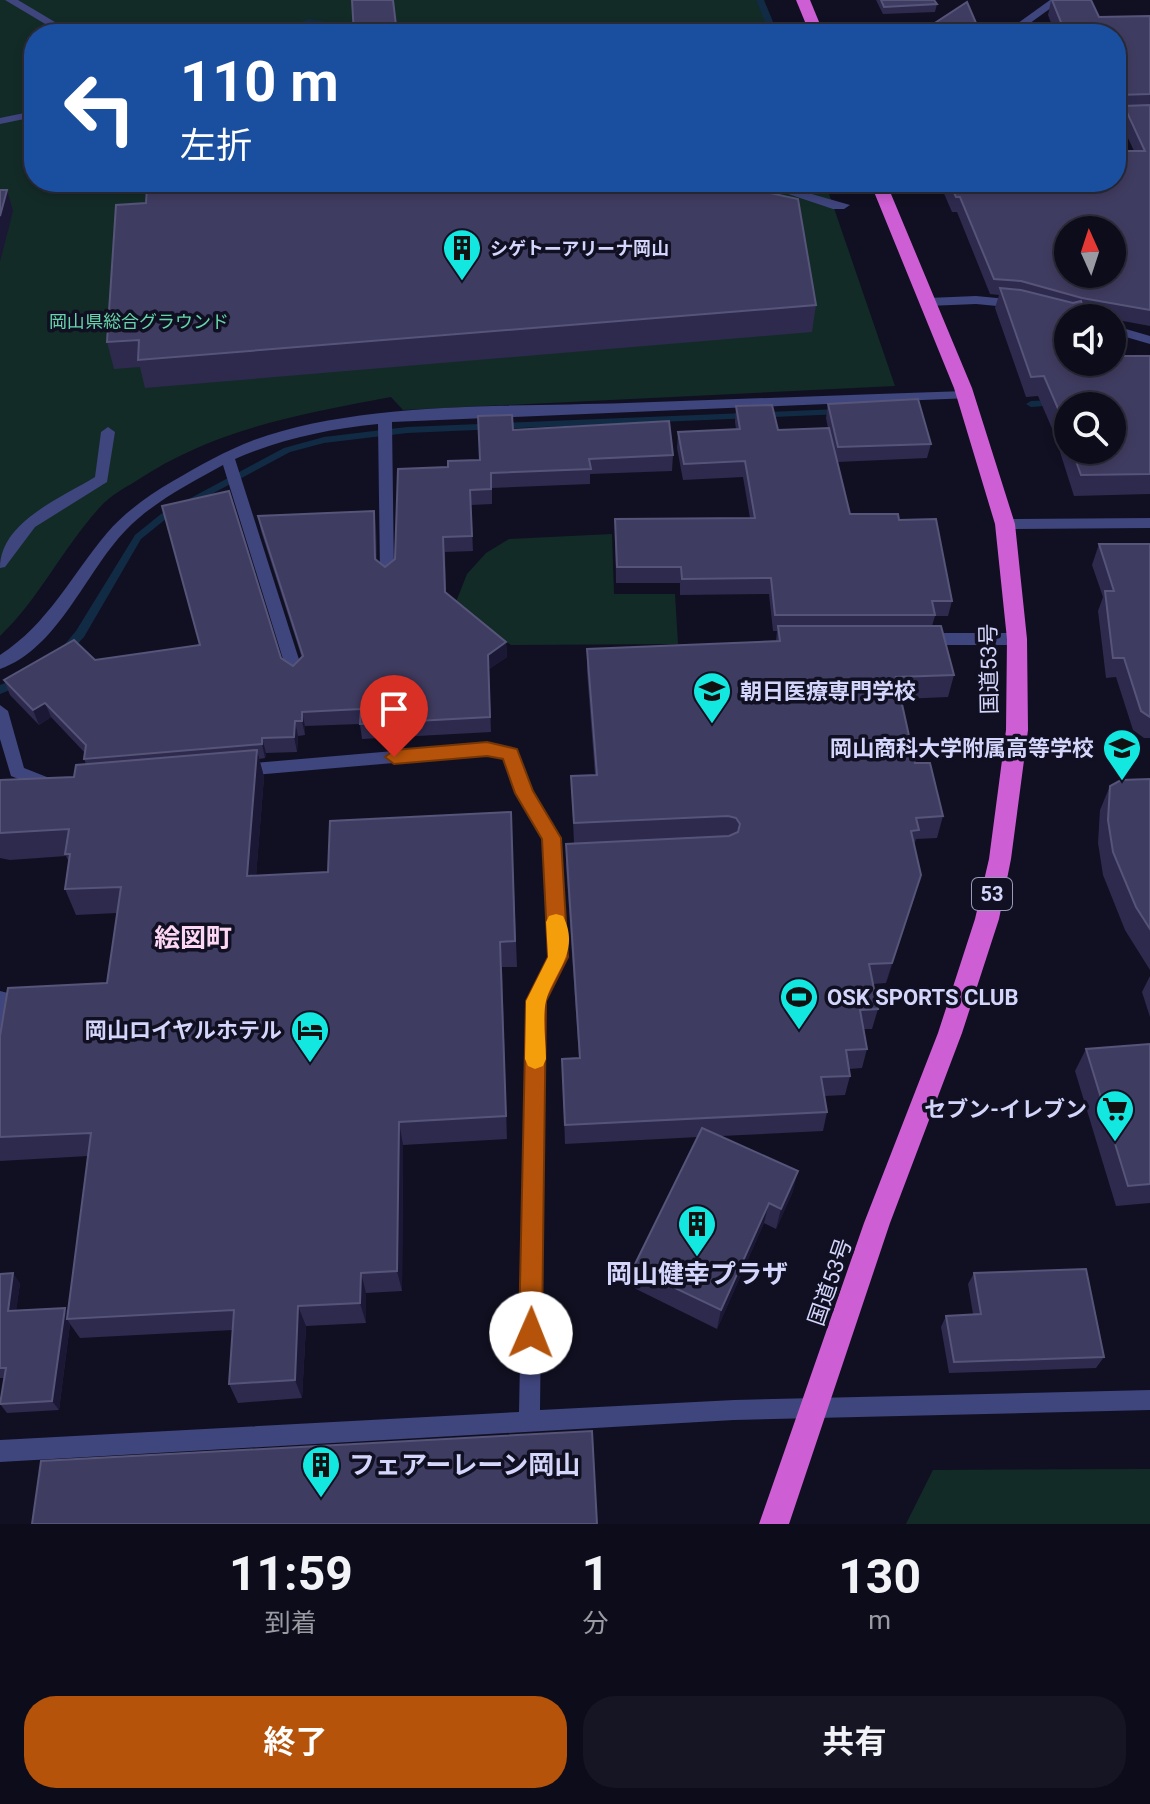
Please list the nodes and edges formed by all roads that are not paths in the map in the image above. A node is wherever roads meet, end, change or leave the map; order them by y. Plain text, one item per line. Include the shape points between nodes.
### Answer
1 (10, 0) edge
2 (803, 0) edge
3 (1057, 0) edge
4 (52, 24) edge
5 (813, 24) edge
6 (1022, 24) edge
7 (1150, 114) edge
8 (1126, 115) edge
9 (24, 116) edge
10 (0, 121) edge
11 (791, 192) edge
12 (882, 192) edge
13 (844, 205) dead end
14 (928, 302) junction
15 (1030, 307) edge
16 (1126, 333) edge
17 (1150, 340) edge
18 (965, 395) junction
19 (385, 429) junction
20 (108, 432) dead end
21 (229, 463) junction
22 (1150, 523) edge
23 (1005, 524) junction
24 (0, 563) edge
25 (387, 574) edge
26 (903, 639) edge
27 (1017, 639) junction
28 (0, 663) edge
29 (295, 672) edge
30 (0, 711) edge
31 (223, 772) edge
32 (68, 785) edge
33 (0, 999) edge
34 (0, 1032) edge
35 (1150, 1400) edge
36 (814, 1408) junction
37 (529, 1423) junction
38 (0, 1451) edge
39 (774, 1524) edge

1 - 4 street
2 - 5 highway
3 - 6 street
7 - 8 street
9 - 10 street
11 - 13 street
12 - 14 highway, 国道53号 / 53
14 - 15 street via 976,300
14 - 18 highway, 国道53号 / 53
16 - 17 street
18 - 19 street via 486,413
18 - 23 highway, 国道53号 / 53
19 - 21 street via 286,433
19 - 25 street
20 - 24 street via 102,479 30,523
21 - 28 street via 137,511 111,538 53,622 26,648
21 - 29 street
22 - 23 street
23 - 27 highway, 国道53号 / 53
26 - 27 street
27 - 36 highway, 国道53号 / 53 via 1011,793 987,919
30 - 32 street via 17,772 52,786
31 - 37 street via 487,749 510,754 560,855 558,957 536,1001
33 - 34 street via 6,999
35 - 36 street
36 - 37 street
36 - 39 highway, 国道53号 / 53
37 - 38 street

